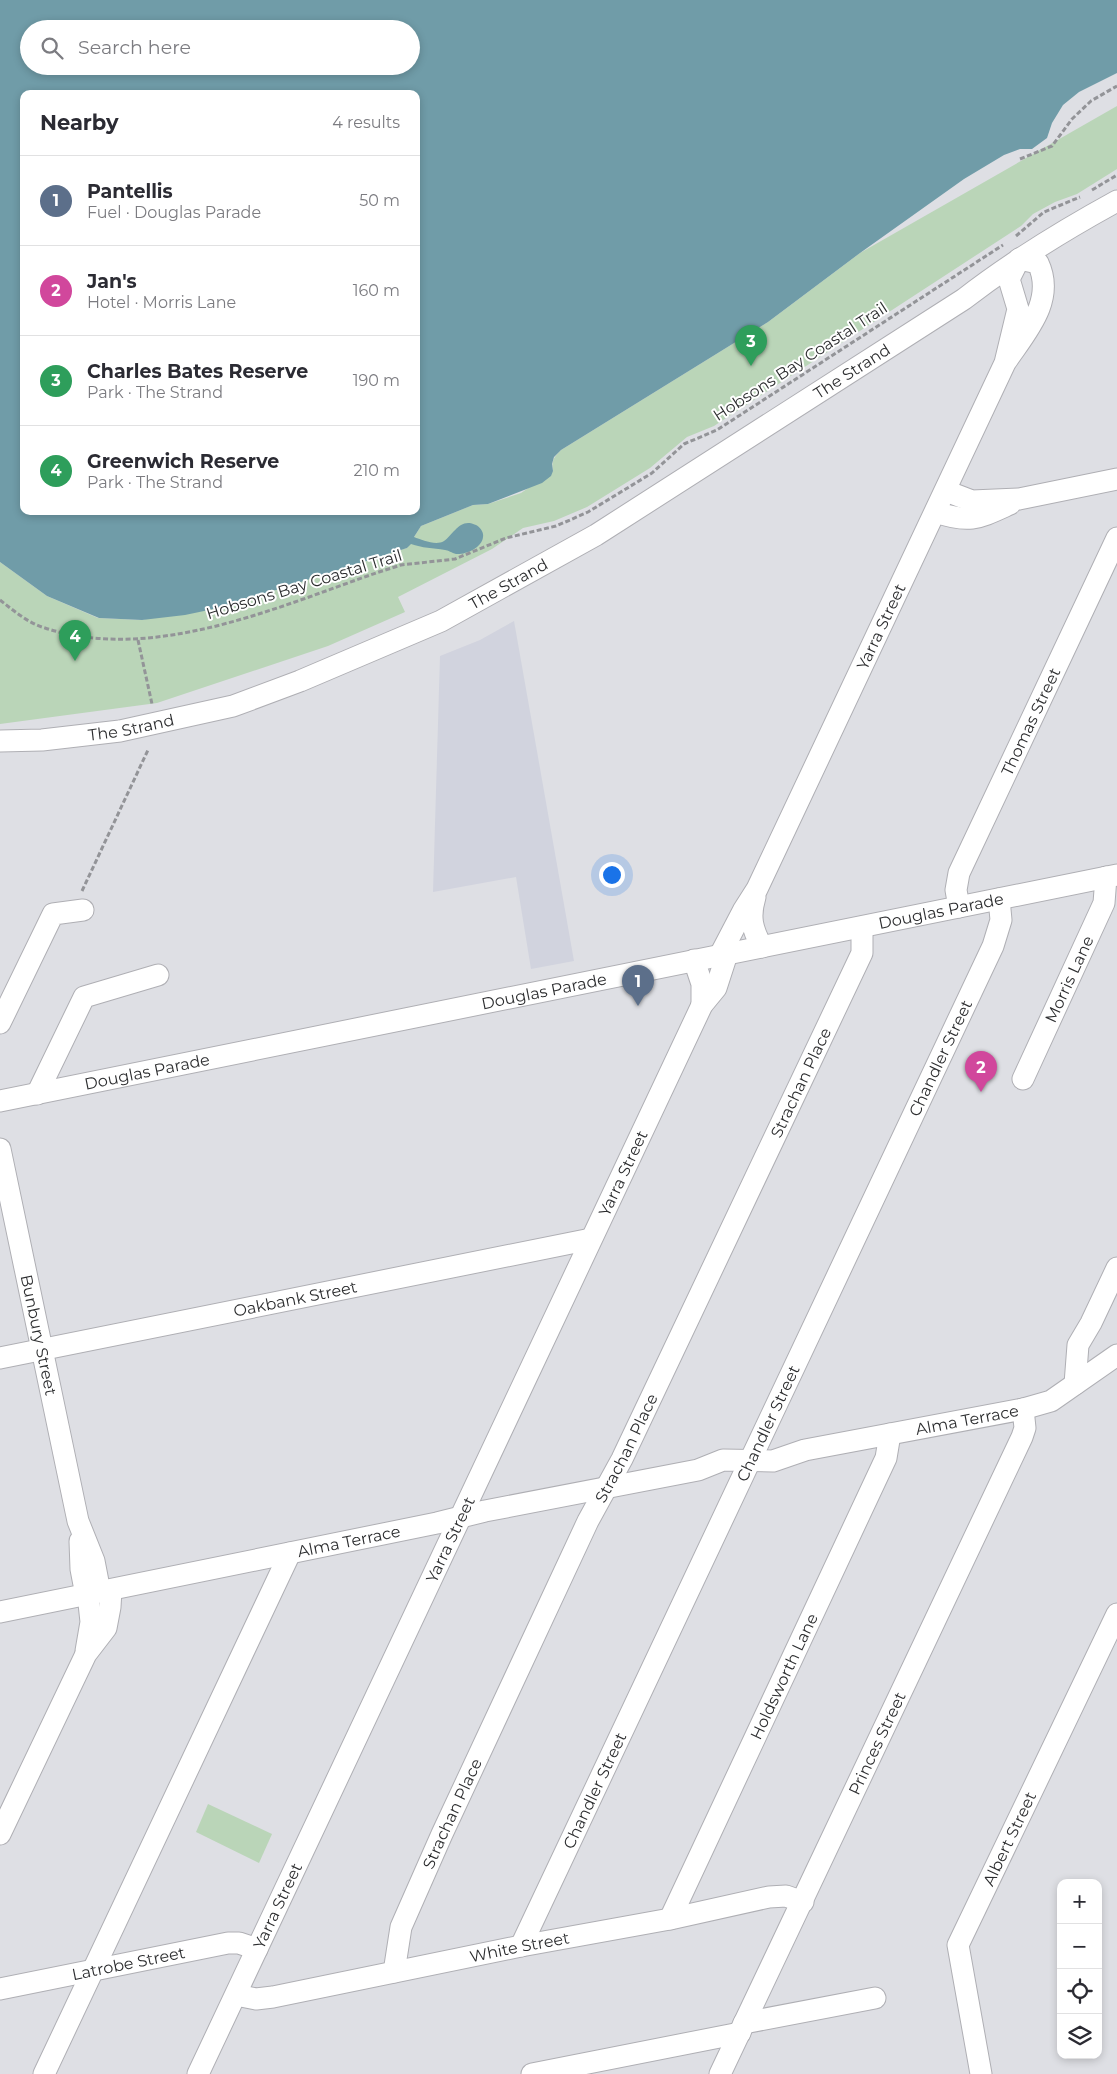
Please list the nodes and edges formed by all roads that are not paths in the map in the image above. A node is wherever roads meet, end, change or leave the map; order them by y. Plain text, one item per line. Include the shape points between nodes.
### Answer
1 (1117, 202) edge
2 (1021, 255) junction
3 (1009, 279) junction
4 (964, 299) junction
5 (1005, 363) junction
6 (1117, 479) edge
7 (946, 491) junction
8 (1019, 500) junction
9 (936, 512) junction
10 (1117, 538) edge
11 (0, 741) edge
12 (1112, 876) edge
13 (757, 889) junction
14 (998, 899) junction
15 (959, 907) junction
16 (78, 911) road end
17 (862, 927) junction
18 (762, 947) junction
19 (724, 954) junction
20 (694, 960) junction
21 (158, 975) dead end
22 (702, 1005) junction
23 (0, 1023) edge
24 (1023, 1079) dead end
25 (37, 1094) junction
26 (0, 1102) edge
27 (0, 1149) edge
28 (8, 1231) edge
29 (591, 1240) junction
30 (1117, 1268) edge
31 (1091, 1323) junction
32 (42, 1350) junction
33 (1116, 1355) edge
34 (0, 1358) edge
35 (1075, 1384) junction
36 (1023, 1410) junction
37 (890, 1434) junction
38 (750, 1462) junction
39 (607, 1486) junction
40 (461, 1517) junction
41 (290, 1553) junction
42 (96, 1593) junction
43 (0, 1612) edge
44 (1117, 1614) edge
45 (2, 1823) edge
46 (803, 1902) junction
47 (670, 1919) junction
48 (521, 1946) junction
49 (257, 1950) junction
50 (92, 1970) junction
51 (394, 1972) junction
52 (0, 1989) edge
53 (236, 1995) junction
54 (876, 1998) dead end
55 (742, 2028) junction
56 (44, 2074) edge
57 (198, 2074) edge
58 (532, 2074) edge
59 (720, 2074) edge
60 (981, 2074) edge

1 - 2 street, The Strand via 1074,240
2 - 3 street, The Strand
2 - 4 street, The Strand
2 - 5 street, Yarra Street via 1044,278 1044,293 1033,321
3 - 4 street, The Strand
3 - 5 street, Yarra Street via 1018,309
4 - 11 street, The Strand via 596,535 440,621 233,706 120,731
5 - 7 street, Yarra Street
6 - 8 street
7 - 8 street via 970,501
7 - 9 street, Yarra Street
8 - 9 street via 973,518 960,519
9 - 13 street, Yarra Street
10 - 15 street, Thomas Street via 959,873 956,890
12 - 14 street, Douglas Parade
12 - 24 street, Morris Lane via 1104,903
13 - 18 street, Yarra Street via 751,920
13 - 19 street, Yarra Street via 743,910
14 - 15 street, Douglas Parade
14 - 38 street, Chandler Street via 1001,920 993,946
15 - 17 street, Douglas Parade
16 - 23 street via 53,914
17 - 18 street, Douglas Parade
17 - 39 street, Strachan Place via 862,953
18 - 19 street, Douglas Parade
19 - 20 street, Douglas Parade
19 - 22 street, Yarra Street via 716,988
20 - 22 street, Yarra Street via 702,984
20 - 25 street, Douglas Parade
21 - 25 street via 84,997
22 - 29 street, Yarra Street
25 - 26 street, Douglas Parade
27 - 28 street, Bunbury Street
28 - 32 street, Bunbury Street
29 - 32 street, Oakbank Street
29 - 40 street, Yarra Street
30 - 31 street
31 - 33 street via 1091,1346 1104,1354
31 - 35 street via 1077,1349
32 - 34 street, Oakbank Street
32 - 42 street, Bunbury Street via 78,1521 81,1569
33 - 35 street, Alma Terrace
35 - 36 street, Alma Terrace via 1051,1401
36 - 37 street, Alma Terrace
36 - 46 street, Princes Street via 1025,1428 1022,1437
37 - 38 street, Alma Terrace via 805,1450 774,1461
37 - 47 street, Holdsworth Lane via 886,1458
38 - 39 street, Alma Terrace via 722,1460 698,1470
38 - 48 street, Chandler Street
39 - 40 street, Alma Terrace
39 - 51 street, Strachan Place via 401,1927
40 - 41 street, Alma Terrace
40 - 49 street, Yarra Street
41 - 42 street, Alma Terrace
41 - 50 street
42 - 43 street, Alma Terrace
42 - 45 street, Bunbury Street via 84,1658
44 - 60 street, Albert Street via 958,1945
46 - 47 street, White Street via 786,1896 769,1897
46 - 55 street, Princes Street
47 - 48 street, White Street
48 - 51 street, White Street
49 - 50 street, Latrobe Street via 233,1942
49 - 53 street, Yarra Street
50 - 52 street, Latrobe Street
50 - 56 street
51 - 53 street, White Street via 273,1997 256,1999
53 - 57 street, Yarra Street
54 - 55 street
55 - 58 street
55 - 59 street, Princes Street

